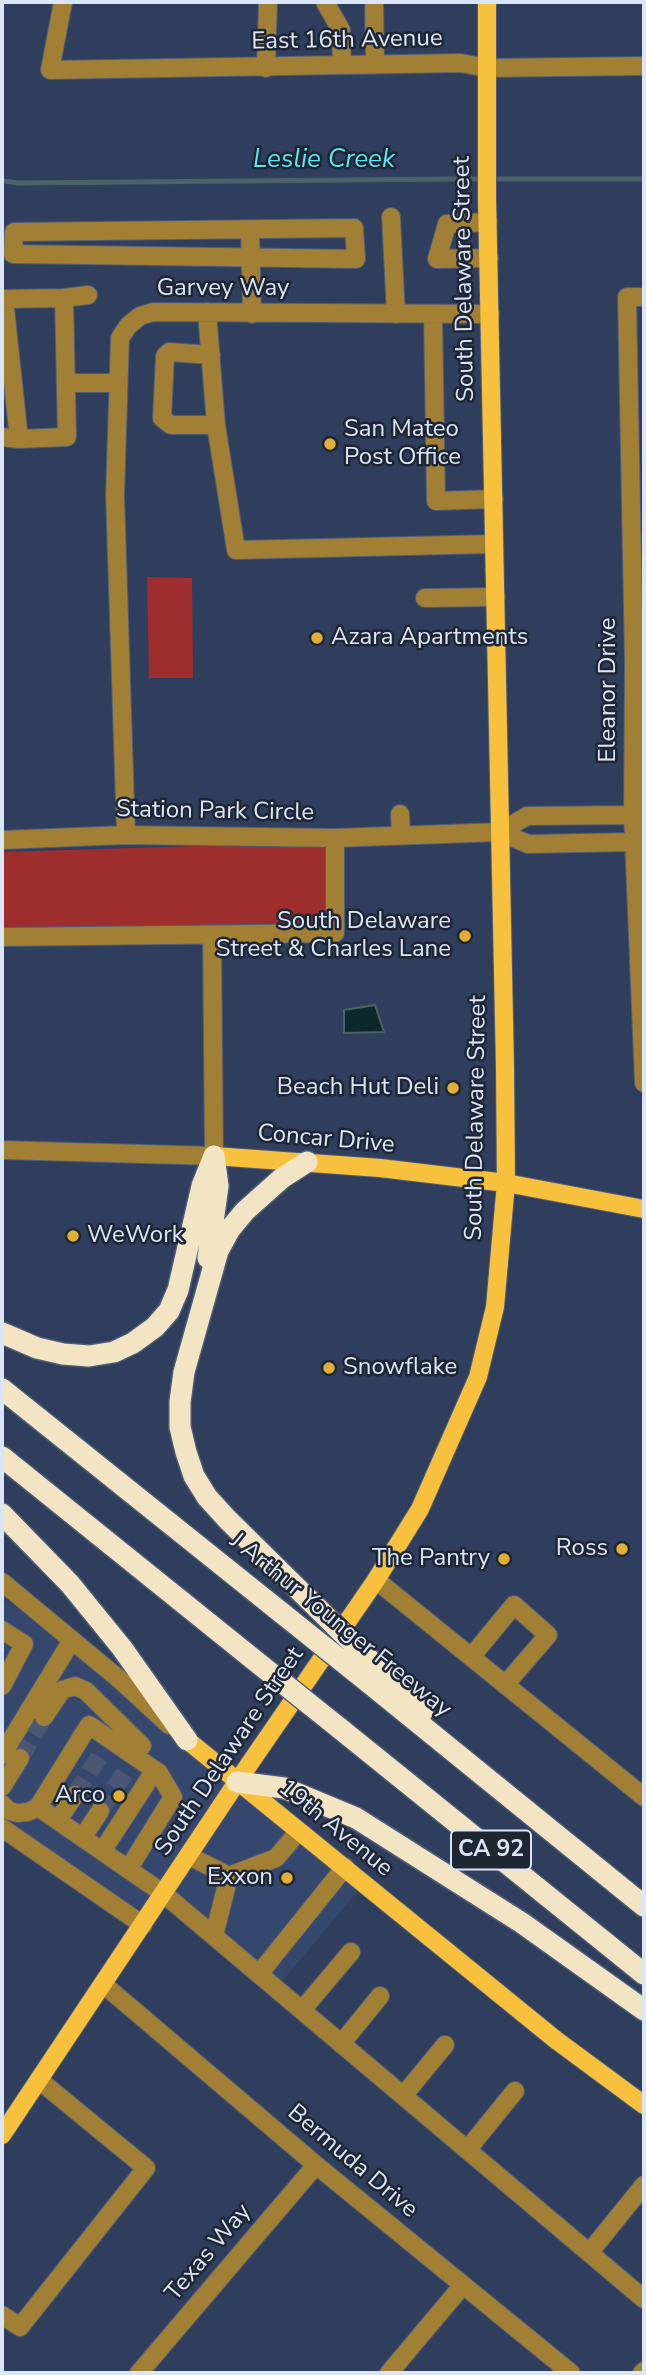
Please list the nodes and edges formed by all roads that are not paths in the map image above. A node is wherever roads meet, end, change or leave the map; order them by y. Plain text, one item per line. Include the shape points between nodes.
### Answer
1 (63, 2) edge
2 (268, 2) edge
3 (325, 2) edge
4 (368, 2) edge
5 (374, 2) edge
6 (487, 2) edge
7 (375, 64) junction
8 (342, 65) junction
9 (644, 66) edge
10 (266, 68) junction
11 (487, 68) junction
12 (391, 218) dead end
13 (488, 222) junction
14 (250, 230) junction
15 (125, 231) junction
16 (126, 256) junction
17 (250, 258) junction
18 (489, 258) junction
19 (88, 295) dead end
20 (636, 297) edge
21 (64, 298) junction
22 (207, 312) junction
23 (251, 314) junction
24 (396, 314) junction
25 (433, 314) junction
26 (490, 314) junction
27 (4, 330) edge
28 (211, 355) junction
29 (66, 383) junction
30 (118, 383) junction
31 (215, 425) junction
32 (11, 438) edge
33 (638, 470) edge
34 (494, 499) junction
35 (494, 544) junction
36 (495, 597) junction
37 (425, 598) dead end
38 (639, 663) edge
39 (400, 814) dead end
40 (632, 815) junction
41 (500, 832) junction
42 (401, 834) junction
43 (126, 835) junction
44 (335, 838) junction
45 (2, 839) edge
46 (633, 842) junction
47 (212, 934) junction
48 (2, 936) edge
49 (644, 1083) edge
50 (2, 1150) edge
51 (214, 1156) junction
52 (307, 1162) junction
53 (506, 1183) junction
54 (644, 1209) edge
55 (202, 1302) junction
56 (2, 1333) edge
57 (2, 1389) edge
58 (2, 1457) edge
59 (2, 1514) edge
60 (376, 1580) junction
61 (2, 1582) edge
62 (2, 1630) edge
63 (72, 1640) junction
64 (471, 1657) junction
65 (373, 1675) junction
66 (2, 1685) edge
67 (505, 1685) junction
68 (44, 1717) tunnel mouth
69 (170, 1721) junction
70 (187, 1740) joint
71 (2, 1755) edge
72 (133, 1756) junction
73 (20, 1758) tunnel mouth
74 (155, 1770) junction
75 (237, 1782) junction
76 (2, 1787) edge
77 (75, 1795) tunnel mouth
78 (644, 1797) edge
79 (2, 1804) edge
80 (38, 1807) junction
81 (100, 1811) tunnel mouth
82 (58, 1820) junction
83 (2, 1829) edge
84 (299, 1831) junction
85 (83, 1837) junction
86 (103, 1850) junction
87 (189, 1856) junction
88 (129, 1867) junction
89 (345, 1867) junction
90 (229, 1876) junction
91 (164, 1894) junction
92 (644, 1906) edge
93 (143, 1925) junction
94 (214, 1936) junction
95 (351, 1952) dead end
96 (259, 1974) junction
97 (644, 1974) edge
98 (103, 1984) junction
99 (380, 1996) dead end
100 (302, 2010) junction
101 (644, 2010) edge
102 (341, 2044) junction
103 (446, 2045) dead end
104 (39, 2080) junction
105 (515, 2091) dead end
106 (403, 2096) junction
107 (644, 2105) edge
108 (2, 2134) edge
109 (467, 2150) junction
110 (316, 2165) junction
111 (644, 2185) edge
112 (589, 2253) junction
113 (463, 2285) junction
114 (644, 2300) edge
115 (2, 2315) edge
116 (139, 2373) edge
117 (389, 2373) edge
118 (571, 2373) edge

1 - 10 street, East 16th Avenue via 50,70
2 - 10 street
3 - 8 street via 341,30
4 - 5 street
5 - 7 street
6 - 11 main road, South Delaware Street
7 - 8 street, East 16th Avenue
7 - 11 street, East 16th Avenue via 461,63
8 - 10 street, East 16th Avenue
9 - 11 street, East 16th Avenue
11 - 13 main road, South Delaware Street
12 - 24 street
13 - 18 main road, South Delaware Street
13 - 18 street via 447,224 437,259
14 - 15 street
14 - 17 street
14 - 17 street via 354,229 356,259
15 - 16 street
15 - 16 street via 14,232 13,254
16 - 17 street
17 - 23 street
18 - 26 main road, South Delaware Street
19 - 21 street
20 - 33 street, Eleanor Drive
21 - 27 street via 4,299
21 - 29 street
22 - 23 street, Garvey Way
22 - 28 street
22 - 30 street, Garvey Way via 140,316 120,338
23 - 24 street, Garvey Way
24 - 25 street, Garvey Way
25 - 26 street, Garvey Way
25 - 34 street via 436,501
26 - 34 main road, South Delaware Street
27 - 32 street
28 - 31 street
28 - 31 street via 169,352 165,356 162,418 171,425
29 - 30 street
29 - 32 street via 67,437
30 - 43 street, Garvey Way via 115,495
31 - 35 street via 236,550
33 - 38 street, Eleanor Drive
34 - 35 main road, South Delaware Street
35 - 36 main road, South Delaware Street
36 - 37 street
36 - 41 main road, South Delaware Street
38 - 40 street, Eleanor Drive
39 - 42 street
40 - 41 street via 527,816
40 - 46 street, Eleanor Drive
41 - 42 street
41 - 46 street via 528,844
41 - 53 main road, South Delaware Street
42 - 44 street
43 - 44 street, Station Park Circle
43 - 45 street, Station Park Circle
44 - 47 street, Station Park Circle via 335,933
46 - 49 street, Eleanor Drive
47 - 48 street, Station Park Circle
47 - 51 street
50 - 51 street, Concar Drive
51 - 52 main road, Concar Drive
51 - 55 highway via 218,1186
51 - 56 highway via 202,1186 178,1290 155,1327 114,1352 89,1356 37,1348
52 - 53 main road, Concar Drive
52 - 55 highway via 263,1194 230,1229
53 - 54 main road, Concar Drive
53 - 60 main road, South Delaware Street via 495,1307 478,1377 420,1509
55 - 65 highway, bridge via 180,1402 180,1427 194,1476 207,1497 299,1590
57 - 65 highway, J Arthur Younger Freeway, bridge via 283,1614
58 - 97 highway, CA 92, bridge
59 - 69 highway via 70,1584 122,1648
60 - 64 street
60 - 75 main road, South Delaware Street
61 - 63 street
62 - 66 street via 24,1644
63 - 69 street
63 - 71 street
64 - 67 street
64 - 67 street via 514,1605 548,1634
65 - 92 highway, CA 92 via 522,1808
67 - 78 street
68 - 72 street via 62,1690 75,1686 86,1691
69 - 70 highway
69 - 72 street
70 - 75 main road, 19th Avenue
72 - 74 street
72 - 80 street via 106,1746 89,1725
73 - 76 street
74 - 86 street
74 - 88 street via 173,1797
75 - 84 main road, 19th Avenue
75 - 87 main road, South Delaware Street
75 - 101 highway via 284,1788 356,1818 522,1923
77 - 82 street
79 - 80 street via 18,1813
80 - 82 street
81 - 85 street
82 - 85 street
83 - 93 street
84 - 89 main road, 19th Avenue
84 - 90 street via 276,1858
85 - 86 street
86 - 88 street
87 - 90 street
87 - 91 main road, South Delaware Street
88 - 91 street
89 - 96 street
89 - 107 main road, 19th Avenue via 556,2040
90 - 94 street
91 - 93 main road, South Delaware Street
91 - 94 street
93 - 98 main road, South Delaware Street
94 - 96 street
95 - 100 street
96 - 100 street
98 - 104 main road, South Delaware Street
98 - 110 street, Bermuda Drive
99 - 102 street
100 - 102 street
102 - 106 street
103 - 106 street
104 - 108 main road, South Delaware Street
104 - 115 street via 146,2168 20,2327
105 - 109 street
106 - 109 street
109 - 112 street
110 - 113 street, Bermuda Drive
110 - 116 street, Texas Way
111 - 112 street
112 - 114 street
113 - 117 street
113 - 118 street, Bermuda Drive

